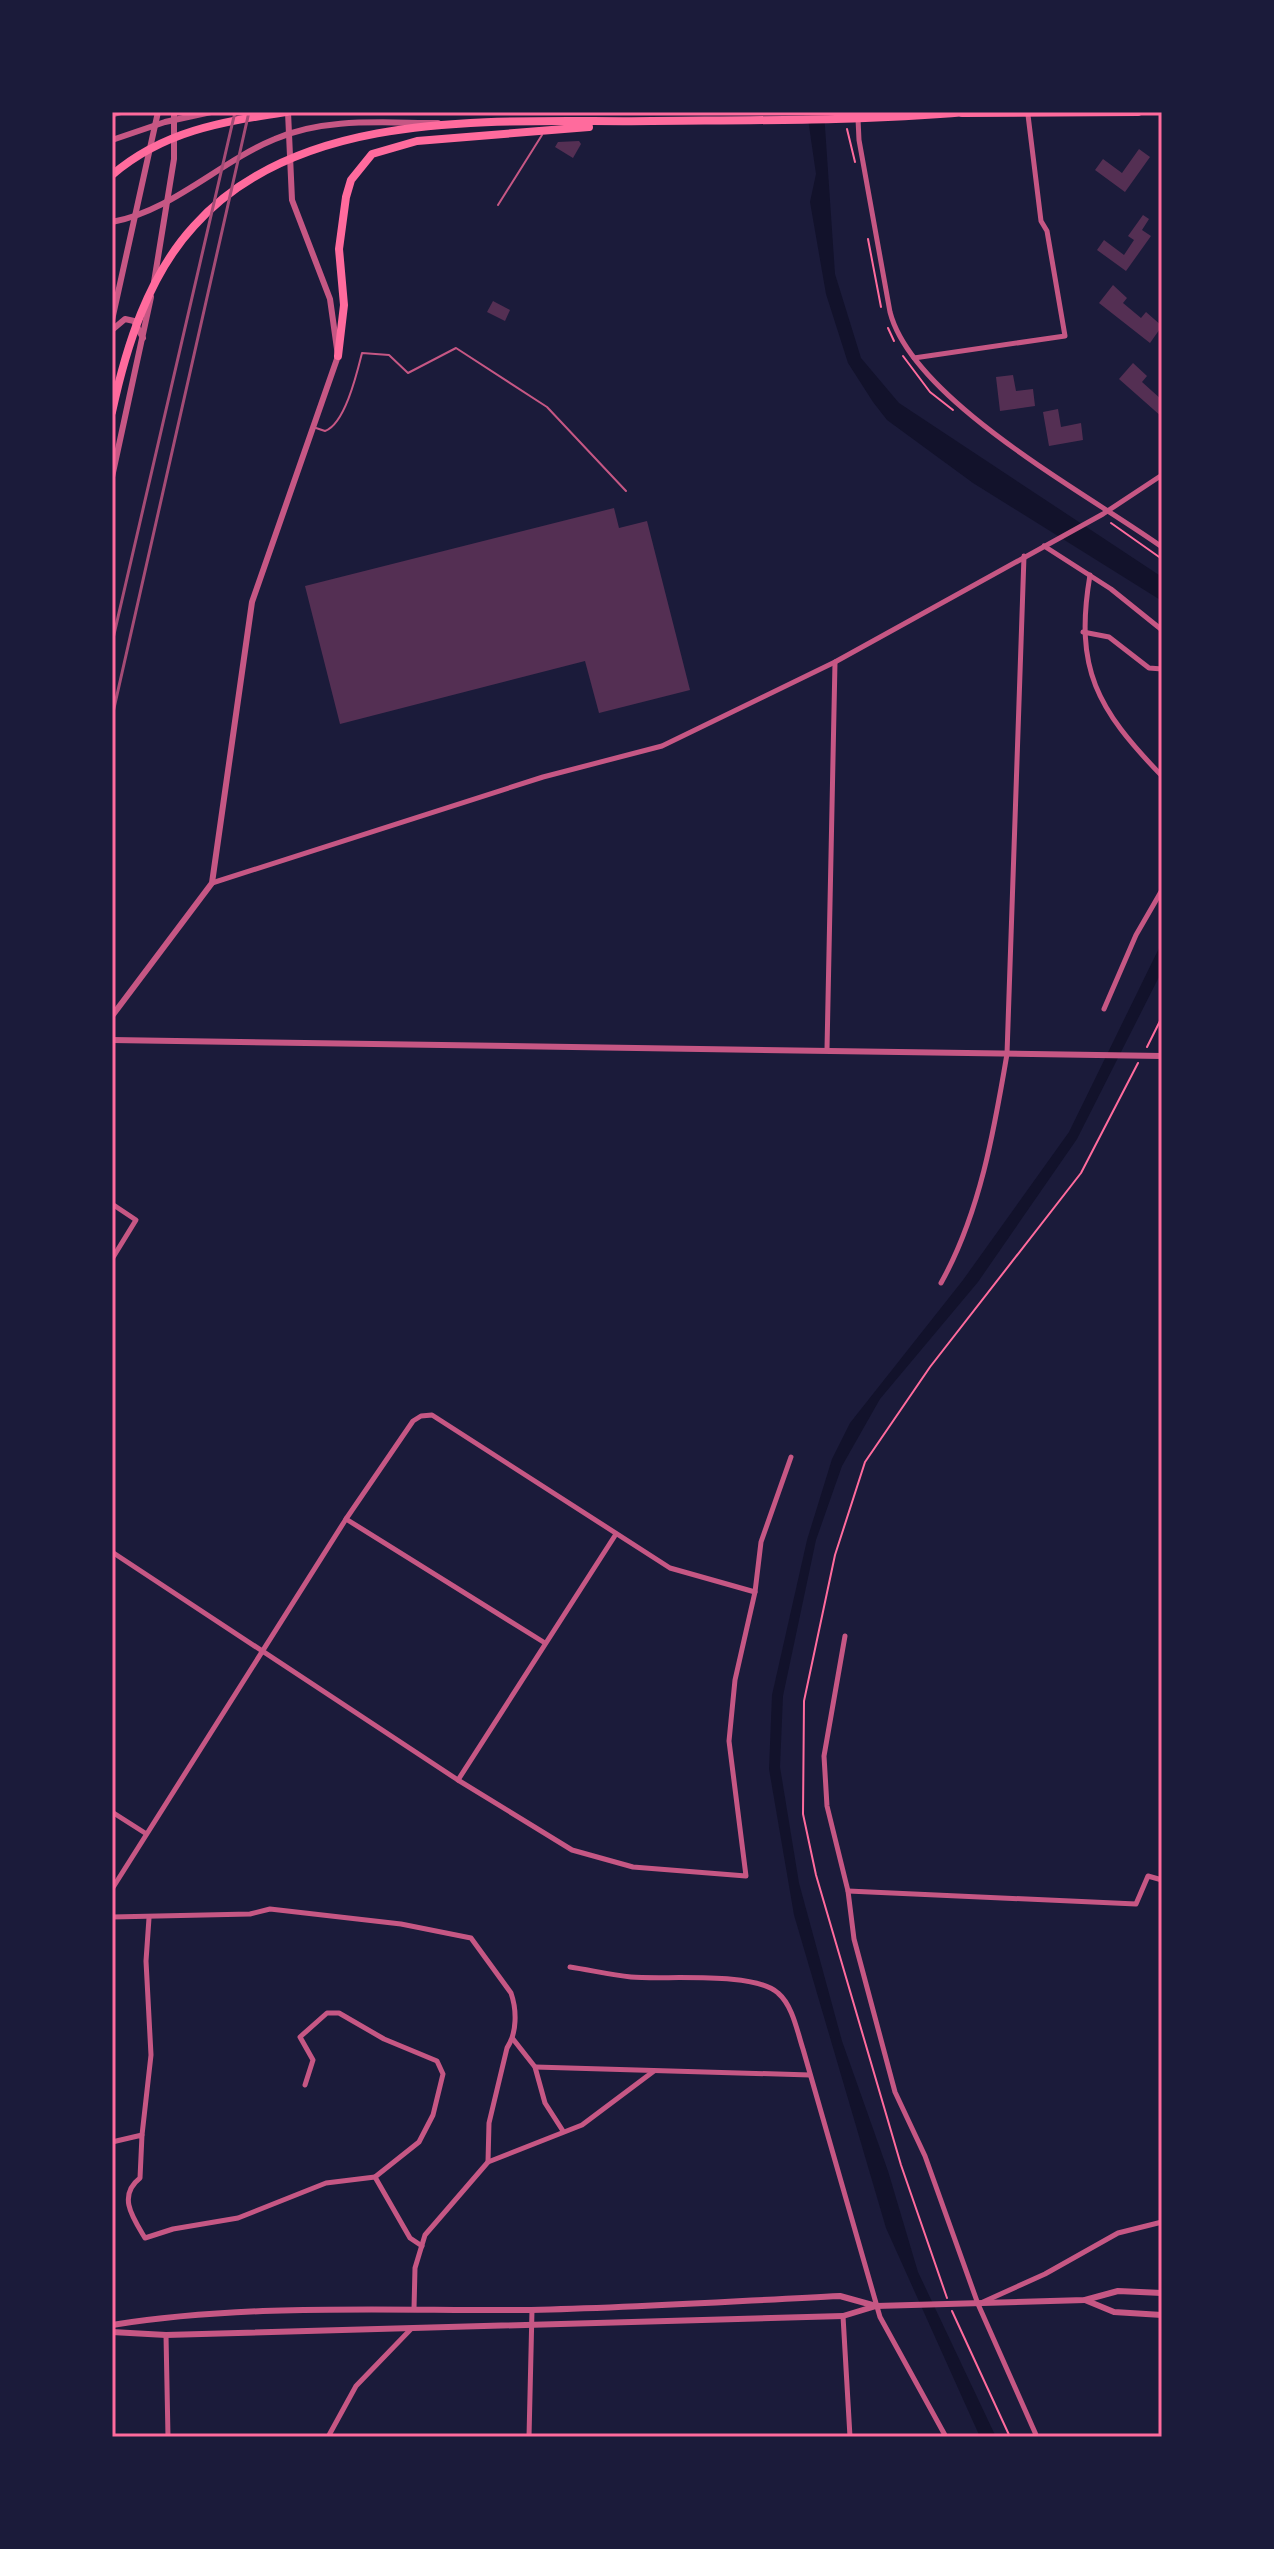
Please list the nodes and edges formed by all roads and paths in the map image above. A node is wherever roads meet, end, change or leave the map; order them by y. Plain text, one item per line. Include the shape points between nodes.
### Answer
1 (158, 112) edge
2 (174, 112) edge
3 (211, 112) edge
4 (287, 112) edge
5 (966, 112) edge
6 (1138, 112) edge
7 (954, 113) edge
8 (1028, 115) junction
9 (858, 118) junction
10 (443, 122) junction
11 (546, 126) junction
12 (847, 127) dead end
13 (112, 140) edge
14 (856, 166) dead end
15 (112, 175) edge
16 (498, 205) dead end
17 (112, 222) edge
18 (868, 238) dead end
19 (882, 310) dead end
20 (112, 320) edge
21 (886, 322) dead end
22 (112, 330) edge
23 (144, 341) junction
24 (338, 356) junction
25 (914, 358) junction
26 (955, 411) dead end
27 (112, 412) edge
28 (315, 428) junction
29 (1162, 475) edge
30 (112, 477) edge
31 (626, 491) dead end
32 (1110, 510) junction
33 (1103, 515) junction
34 (1045, 544) junction
35 (1162, 547) edge
36 (1024, 555) junction
37 (1162, 559) edge
38 (1090, 575) junction
39 (1162, 630) edge
40 (1083, 632) junction
41 (835, 662) junction
42 (1162, 669) edge
43 (1162, 776) edge
44 (212, 883) junction
45 (1162, 890) edge
46 (1104, 1009) dead end
47 (112, 1016) edge
48 (1162, 1017) edge
49 (112, 1040) edge
50 (827, 1049) junction
51 (1007, 1054) junction
52 (1160, 1056) edge
53 (112, 1204) edge
54 (112, 1259) edge
55 (941, 1283) dead end
56 (791, 1457) dead end
57 (346, 1519) junction
58 (616, 1534) junction
59 (112, 1552) edge
60 (755, 1592) junction
61 (845, 1636) dead end
62 (545, 1643) junction
63 (262, 1652) junction
64 (458, 1780) junction
65 (112, 1812) edge
66 (145, 1833) junction
67 (1162, 1880) edge
68 (112, 1889) edge
69 (848, 1891) junction
70 (112, 1917) edge
71 (149, 1918) junction
72 (570, 1967) dead end
73 (513, 2039) junction
74 (535, 2067) junction
75 (655, 2071) junction
76 (810, 2075) junction
77 (305, 2085) dead end
78 (563, 2131) junction
79 (142, 2135) junction
80 (112, 2142) edge
81 (488, 2162) junction
82 (375, 2177) junction
83 (1162, 2222) edge
84 (422, 2246) junction
85 (1162, 2293) edge
86 (1085, 2300) junction
87 (978, 2304) junction
88 (876, 2306) junction
89 (414, 2309) junction
90 (532, 2310) junction
91 (1162, 2315) edge
92 (843, 2316) junction
93 (112, 2325) edge
94 (412, 2328) junction
95 (533, 2328) junction
96 (112, 2332) edge
97 (166, 2335) junction
98 (168, 2437) edge
99 (328, 2437) edge
100 (529, 2437) edge
101 (850, 2437) edge
102 (946, 2437) edge
103 (1010, 2437) edge
104 (1037, 2437) edge

1 - 20 street
2 - 23 street via 174,159
3 - 13 street
4 - 15 main road via 186,131
4 - 24 street via 292,200 330,299
5 - 7 main road
6 - 8 main road
7 - 8 main road
7 - 9 main road
8 - 25 street via 1041,221 1065,336
9 - 11 main road
9 - 25 street via 890,312
10 - 11 main road
10 - 17 street via 341,123 276,138 153,208
10 - 27 main road via 334,145 278,165 246,182 194,225 143,308
11 - 16 lane
11 - 24 main road via 391,146 361,165 346,197 339,249 344,305
12 - 14 path
18 - 19 path
21 - 26 path via 911,369
22 - 23 street via 117,322 134,321
23 - 30 street
24 - 28 street
25 - 32 street via 950,397 1030,459
28 - 31 lane via 325,431 336,425 362,353 389,355 408,373 456,348 547,407
28 - 44 street via 252,602
29 - 32 street
32 - 33 street
32 - 35 street
33 - 34 street
33 - 37 path
34 - 36 street
34 - 38 street
36 - 41 street
36 - 51 street
38 - 39 street
38 - 40 street
40 - 42 street via 1109,637 1149,668
40 - 43 street via 1087,663 1103,704
41 - 44 street via 662,746 543,777
41 - 50 street
44 - 47 street
45 - 46 street
48 - 103 path via 1081,1173 930,1367 865,1462 835,1555 804,1701 803,1814 816,1875 930,2252 966,2348
49 - 50 street
50 - 51 street
51 - 52 street
51 - 55 street via 997,1123 956,1256
53 - 54 street via 136,1220
56 - 60 street via 761,1542
57 - 58 street via 413,1421 432,1415
57 - 62 street
57 - 63 street
58 - 60 street via 670,1568
58 - 62 street
59 - 63 street
60 - 64 street via 735,1680 729,1741 746,1876 633,1867 591,1857
61 - 69 street via 824,1756 827,1806
62 - 64 street
63 - 64 street
63 - 66 street
65 - 66 street
66 - 68 street
67 - 69 street via 1148,1876 1136,1904
69 - 87 street via 854,1939 895,2092 925,2156
70 - 71 street
71 - 73 street via 270,1909 459,1933 471,1938 511,1993
71 - 79 street via 151,2055
72 - 76 street via 632,1977 736,1981 777,1992 791,2011
73 - 74 street
73 - 81 street via 489,2123
74 - 75 street
74 - 78 street via 545,2103
75 - 76 street
75 - 78 street via 582,2125
76 - 88 street
77 - 82 street via 313,2060 300,2037 327,2013 339,2013 437,2061 443,2074 425,2131 419,2142
78 - 81 street
79 - 80 street
79 - 82 street via 140,2178 128,2197 129,2213 145,2238 238,2218 326,2183
81 - 84 street via 441,2214
82 - 84 street via 410,2238
83 - 87 street via 1118,2233
84 - 89 street via 415,2268
85 - 86 street via 1118,2291
86 - 87 street
86 - 91 street via 1114,2312
87 - 88 street
87 - 104 street
88 - 90 street via 840,2296
88 - 92 street
88 - 102 street
89 - 90 street
89 - 93 street via 166,2316
90 - 95 street
92 - 95 street
92 - 101 street
94 - 95 street
94 - 97 street
94 - 99 street via 356,2386
95 - 100 street
96 - 97 street
97 - 98 street

